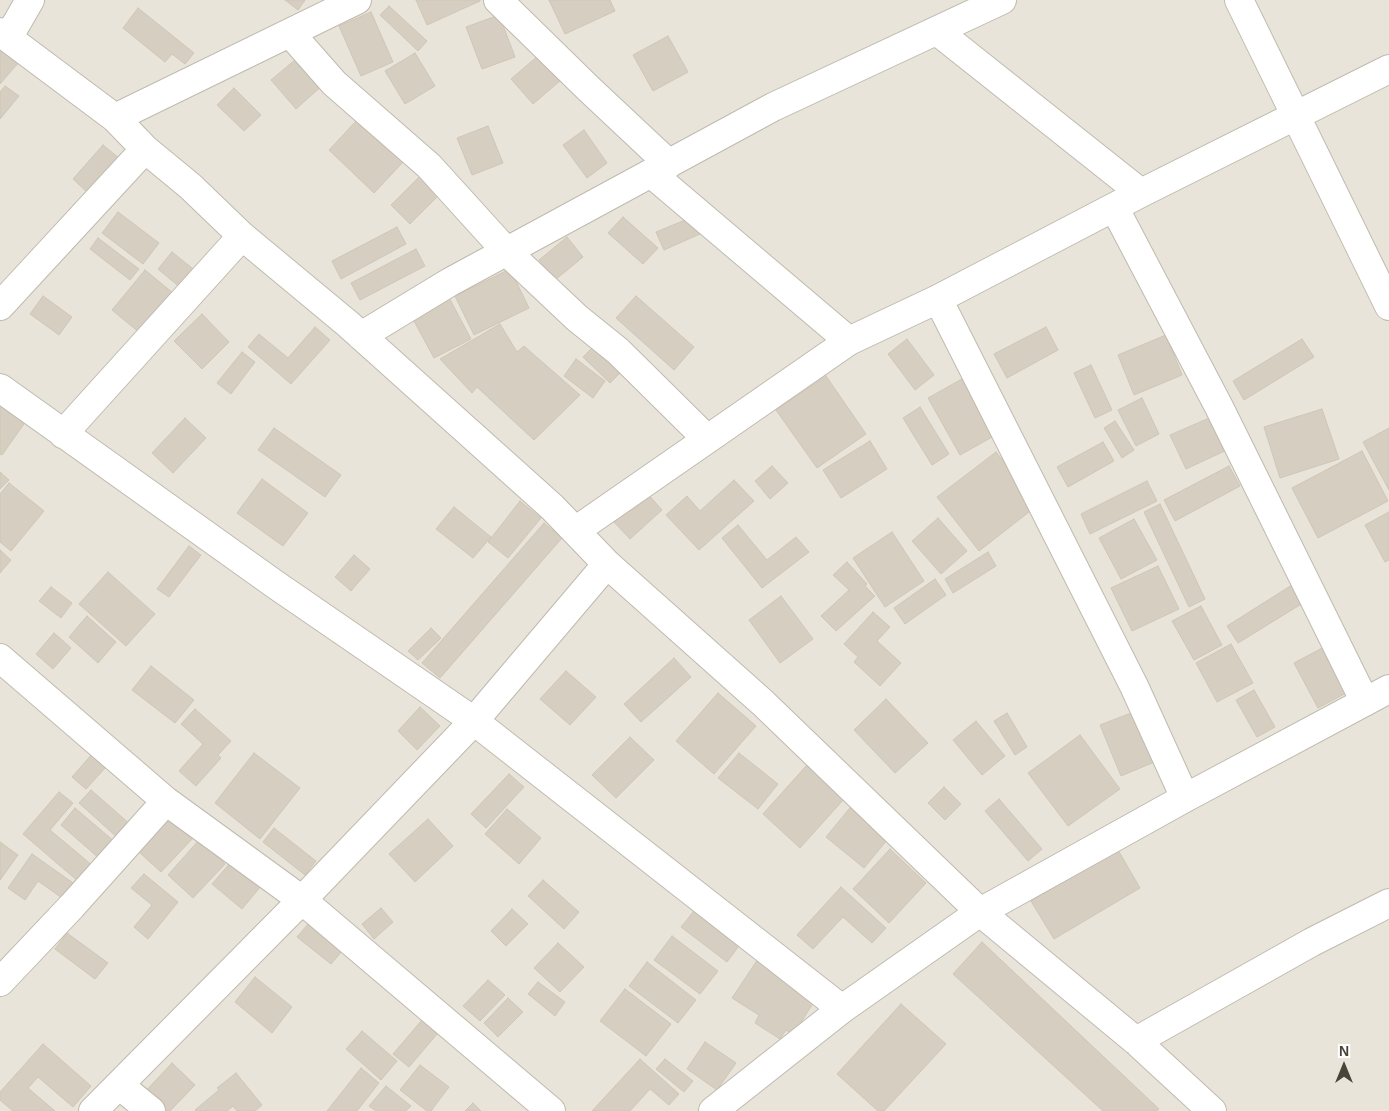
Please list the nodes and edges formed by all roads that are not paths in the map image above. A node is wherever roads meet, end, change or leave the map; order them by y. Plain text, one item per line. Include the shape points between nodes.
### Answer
1 (30, 0) edge
2 (357, 0) edge
3 (498, 0) edge
4 (1002, 0) edge
5 (1239, 0) edge
6 (937, 31) junction
7 (290, 33) junction
8 (4, 35) edge
9 (1389, 70) edge
10 (1295, 116) junction
11 (115, 118) junction
12 (145, 149) junction
13 (660, 169) junction
14 (1141, 193) junction
15 (1114, 207) junction
16 (242, 236) junction
17 (507, 252) junction
18 (1381, 268) edge
19 (938, 299) junction
20 (0, 306) edge
21 (1389, 306) edge
22 (361, 336) junction
23 (849, 341) junction
24 (0, 388) edge
25 (63, 434) junction
26 (707, 439) junction
27 (575, 531) junction
28 (607, 564) junction
29 (0, 658) edge
30 (1389, 689) edge
31 (1365, 702) junction
32 (474, 721) junction
33 (1185, 798) junction
34 (166, 801) junction
35 (302, 900) junction
36 (1389, 902) edge
37 (980, 912) junction
38 (0, 982) edge
39 (842, 1009) junction
40 (1136, 1041) junction
41 (119, 1085) junction
42 (93, 1111) edge
43 (151, 1111) edge
44 (551, 1111) edge
45 (713, 1111) edge
46 (1212, 1111) edge

1 - 8 street
2 - 7 street
3 - 13 street via 589,89
4 - 6 street
5 - 10 street
6 - 13 street via 773,107
6 - 14 street
7 - 11 street
7 - 17 street via 334,83 428,166
8 - 11 street
9 - 10 street
10 - 14 street
10 - 18 street
11 - 12 street
12 - 16 street via 190,186
12 - 20 street
13 - 17 street
13 - 23 street
14 - 15 street
15 - 19 street
15 - 31 street via 1219,407
16 - 22 street
16 - 25 street
17 - 22 street
17 - 26 street via 577,318 618,351
18 - 21 street
19 - 23 street
19 - 33 street via 1134,686
22 - 27 street
23 - 26 street
24 - 25 street
25 - 32 street
26 - 27 street
27 - 28 street
28 - 32 street
28 - 37 street via 763,703
29 - 34 street
30 - 31 street
31 - 33 street
32 - 35 street
32 - 39 street
33 - 37 street
34 - 35 street
34 - 38 street
35 - 41 street
35 - 44 street
36 - 40 street
37 - 39 street
37 - 40 street
39 - 45 street
40 - 46 street
41 - 42 street
41 - 43 street

